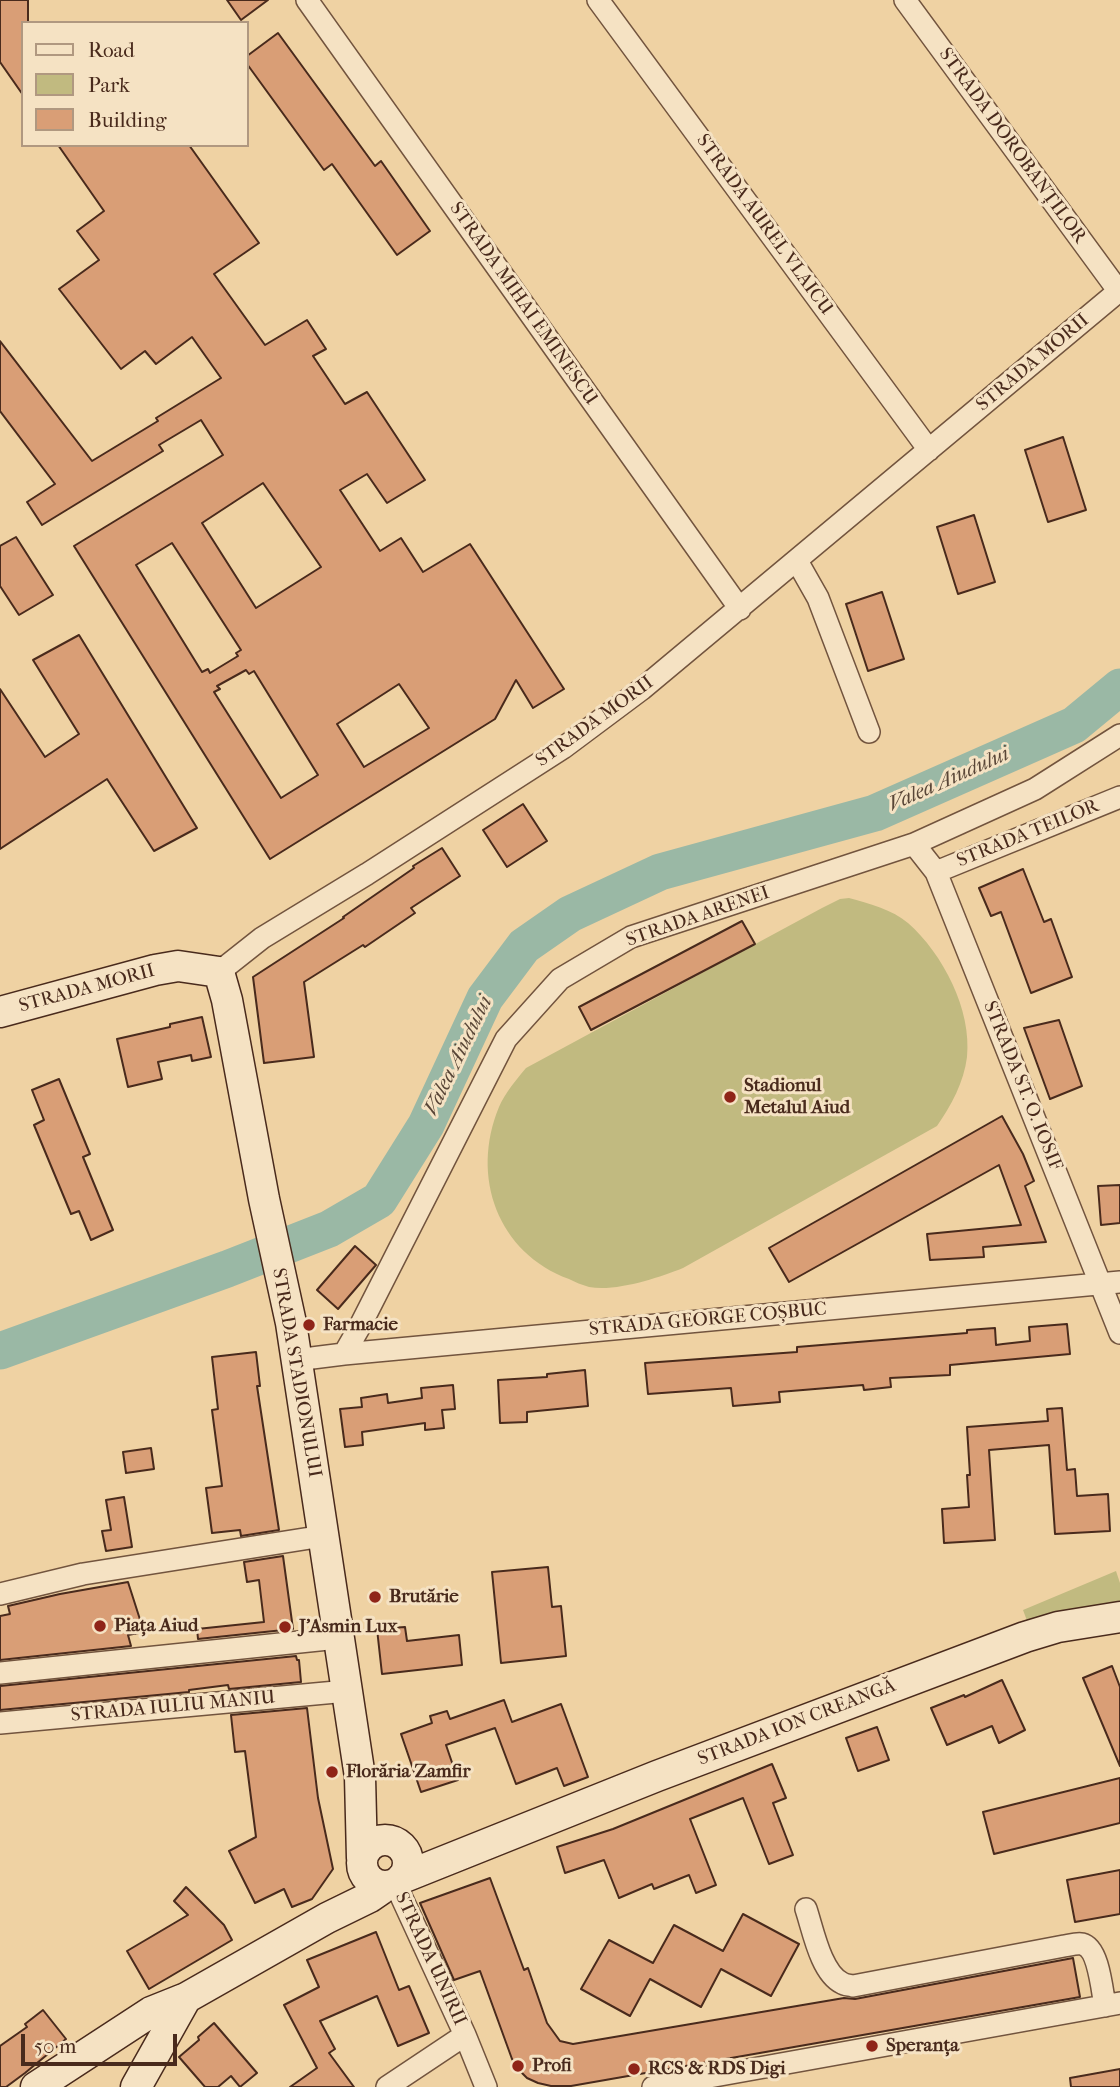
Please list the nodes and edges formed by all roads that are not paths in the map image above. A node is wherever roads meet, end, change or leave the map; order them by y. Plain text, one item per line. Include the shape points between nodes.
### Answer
1 (306, 0) edge
2 (598, 0) edge
3 (905, 0) edge
4 (1119, 292) edge
5 (929, 450) junction
6 (797, 561) junction
7 (740, 609) junction
8 (869, 732) dead end
9 (1120, 734) edge
10 (1120, 797) edge
11 (914, 844) junction
12 (936, 872) junction
13 (219, 972) junction
14 (0, 1012) edge
15 (1111, 1283) edge
16 (1120, 1333) edge
17 (344, 1354) junction
18 (296, 1360) junction
19 (323, 1536) junction
20 (0, 1594) edge
21 (1120, 1617) edge
22 (338, 1638) junction
23 (0, 1673) edge
24 (346, 1691) junction
25 (0, 1723) edge
26 (360, 1777) junction
27 (478, 1846) junction
28 (402, 1847) junction
29 (362, 1862) junction
30 (394, 1882) junction
31 (806, 1909) dead end
32 (327, 1918) junction
33 (186, 1998) junction
34 (1112, 2005) edge
35 (465, 2035) junction
36 (36, 2087) edge
37 (136, 2087) edge
38 (387, 2087) edge
39 (486, 2087) edge
40 (653, 2087) edge

1 - 7 street, STRADA MIHAI EMINESCU
2 - 5 street, STRADA AUREL VLAICU
3 - 4 street, STRADA DOROBANȚILOR
4 - 5 street, STRADA MORII
5 - 6 street, STRADA MORII
6 - 7 street, STRADA MORII
6 - 8 street via 818,598
7 - 13 street, STRADA MORII via 563,748 262,938
9 - 11 street, STRADA ARENEI via 1035,789
10 - 12 street, STRADA TEILOR
11 - 12 street, STRADA ST. O. IOSIF
11 - 17 street, STRADA ARENEI via 631,937 560,979 506,1039
12 - 15 street, STRADA ST. O. IOSIF
13 - 14 main road, STRADA MORII via 178,965
13 - 18 main road, STRADA STADIONULUI
15 - 16 street, STRADA ST. O. IOSIF
15 - 17 street, STRADA GEORGE COȘBUC
17 - 18 street, STRADA GEORGE COȘBUC
18 - 19 main road, STRADA STADIONULUI
19 - 20 street via 83,1574
19 - 22 main road, STRADA STADIONULUI
21 - 27 main road, STRADA ION CREANGĂ via 1025,1637
22 - 23 street
22 - 24 main road, STRADA STADIONULUI
24 - 25 street, STRADA IULIU MANIU
24 - 26 main road, STRADA STADIONULUI
26 - 28 main road, STRADA STADIONULUI
26 - 29 main road, STRADA STADIONULUI
27 - 28 main road, STRADA ION CREANGĂ
27 - 30 main road, STRADA ION CREANGĂ
28 - 29 main road via 378,1841 370,1845
28 - 30 main road via 406,1871
29 - 30 main road via 372,1881
29 - 32 main road, STRADA ION CREANGĂ
30 - 32 main road, STRADA ION CREANGĂ
30 - 35 street, STRADA UNIRII
31 - 34 street via 822,1958 841,1983 853,1986 1083,1944 1091,1949
32 - 33 main road, STRADA ION CREANGĂ
33 - 36 main road, STRADA ION CREANGĂ via 151,2012
33 - 37 main road
34 - 40 street
35 - 38 street, STRADA UNIRII
35 - 39 street, STRADA UNIRII

